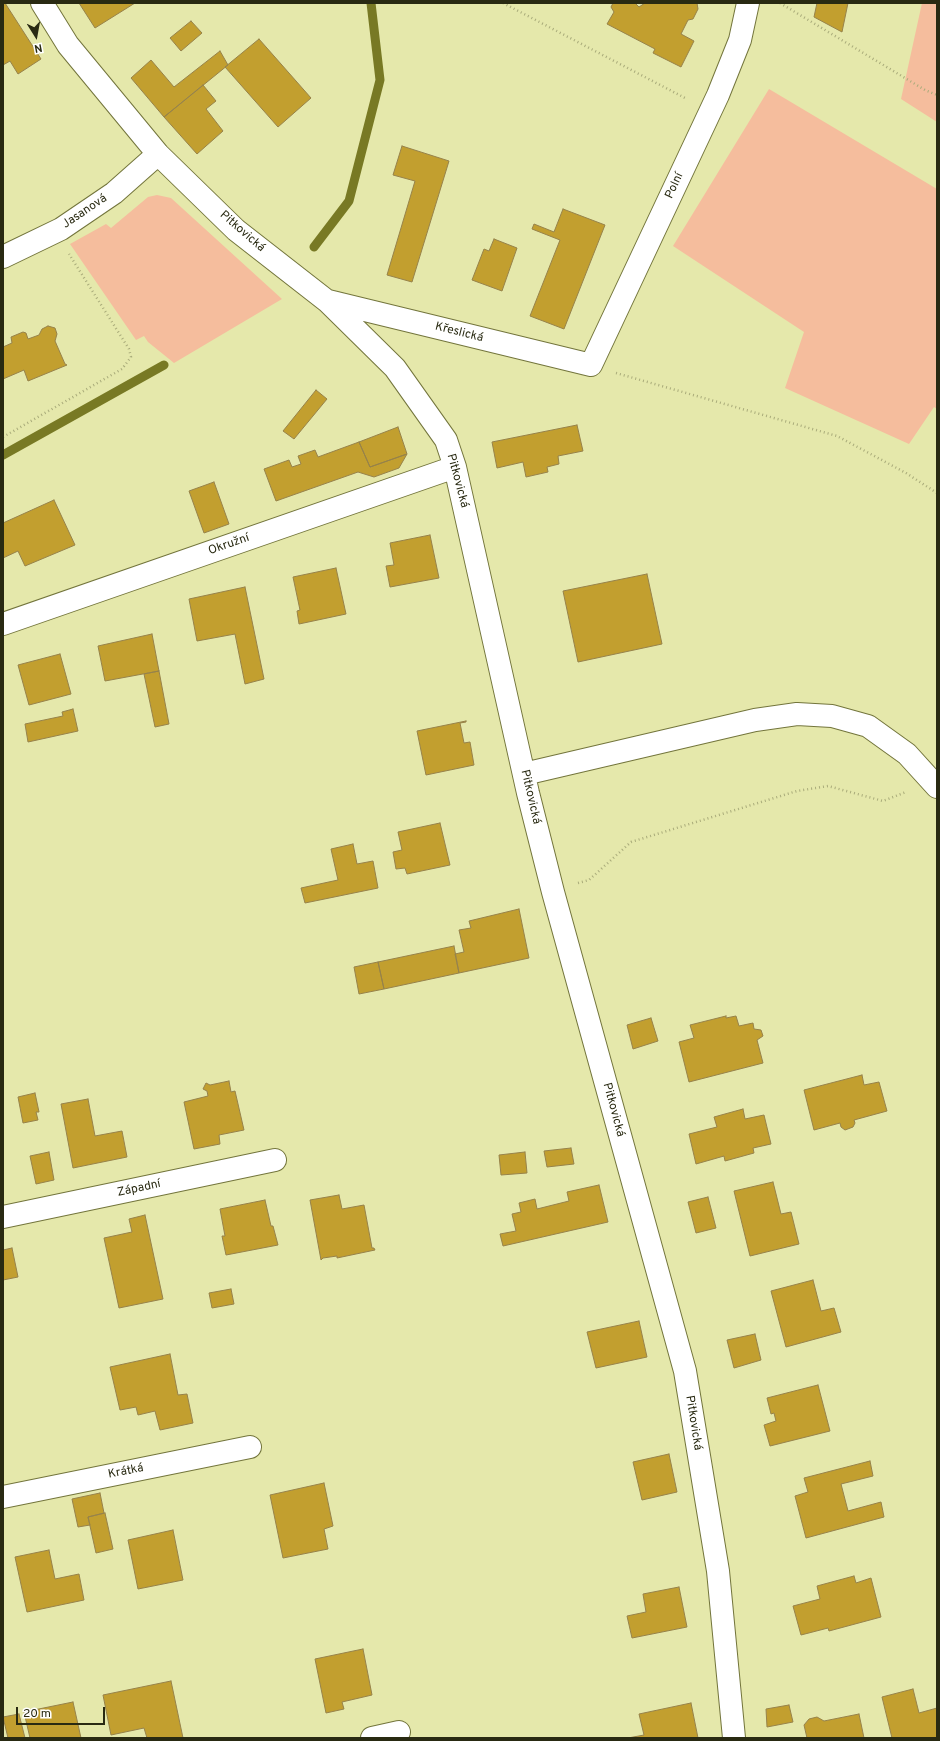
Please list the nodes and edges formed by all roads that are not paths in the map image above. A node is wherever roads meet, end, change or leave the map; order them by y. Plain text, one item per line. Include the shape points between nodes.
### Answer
1 (42, 3) edge
2 (748, 3) edge
3 (158, 154) junction
4 (3, 257) edge
5 (327, 300) junction
6 (591, 365) joint
7 (456, 467) junction
8 (3, 624) edge
9 (524, 774) junction
10 (931, 781) edge
11 (275, 1160) dead end
12 (3, 1217) edge
13 (250, 1447) dead end
14 (3, 1496) edge
15 (399, 1732) dead end
16 (372, 1738) edge
17 (734, 1738) edge

1 - 3 street, Pitkovická via 68,45
2 - 6 street, Polní via 740,40 711,111
3 - 4 street, Jasanová via 114,193 56,232
3 - 5 street, Pitkovická via 236,230
5 - 6 street, Křeslická
5 - 7 street, Pitkovická via 395,368 446,440
7 - 8 street, Okružní
7 - 9 street, Pitkovická
9 - 10 street via 755,720 797,714 832,716 868,726 908,754
9 - 17 street, Pitkovická via 553,892 685,1371 718,1571
11 - 12 street, Západní
13 - 14 street, Krátká
15 - 16 street

